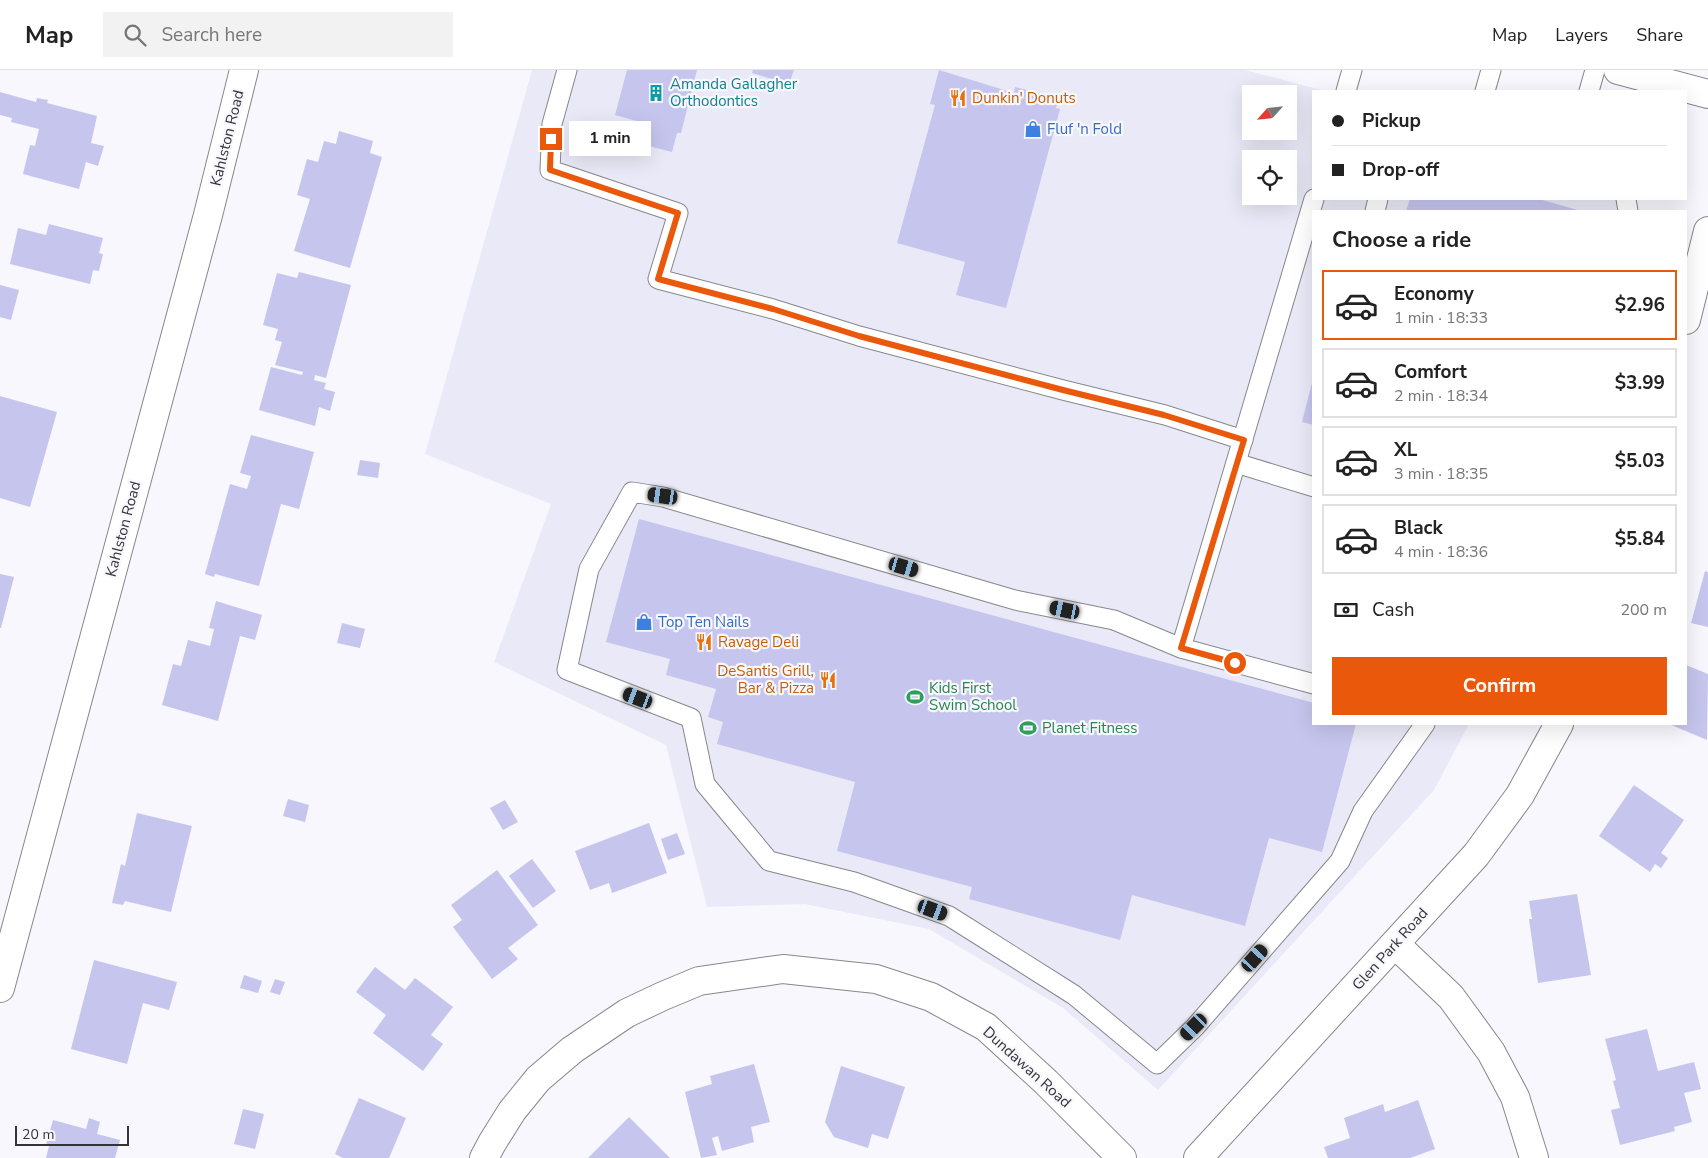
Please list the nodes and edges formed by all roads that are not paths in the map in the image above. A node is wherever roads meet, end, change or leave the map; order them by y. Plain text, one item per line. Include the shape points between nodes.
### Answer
1 (244, 70) edge
2 (567, 70) edge
3 (1352, 70) edge
4 (1491, 70) edge
5 (1595, 70) edge
6 (1618, 70) edge
7 (1346, 90) edge
8 (1485, 90) edge
9 (1589, 90) edge
10 (1708, 94) edge
11 (1312, 213) edge
12 (1708, 231) edge
13 (1307, 248) edge
14 (1687, 316) edge
15 (1244, 440) junction
16 (1236, 463) junction
17 (1312, 486) edge
18 (1181, 648) junction
19 (1312, 683) edge
20 (1424, 725) edge
21 (1557, 725) edge
22 (1395, 944) junction
23 (0, 988) edge
24 (484, 1158) edge
25 (1122, 1158) edge
26 (1198, 1158) edge
27 (1534, 1158) edge

1 - 23 main road, Kahlston Road via 206,225
2 - 15 lane via 552,124 550,170 678,213 658,279 773,309 859,336 1164,415
3 - 7 lane
4 - 8 lane
5 - 9 lane
6 - 10 main road
11 - 13 lane
12 - 14 main road
13 - 15 lane
15 - 16 lane
16 - 17 lane
16 - 18 lane
18 - 19 lane
18 - 20 lane via 1114,620 1015,600 663,496 632,492 589,569 567,670 691,718 705,784 769,861 854,882 949,916 1074,995 1157,1064 1194,1027 1340,861 1363,811
21 - 22 main road, Glen Park Road via 1520,795 1482,847
22 - 26 main road, Glen Park Road
22 - 27 main road via 1451,997 1490,1052 1515,1097
24 - 25 main road, Dundawan Road via 512,1111 538,1079 572,1050 627,1013 699,981 783,969 876,979 932,997 986,1028

